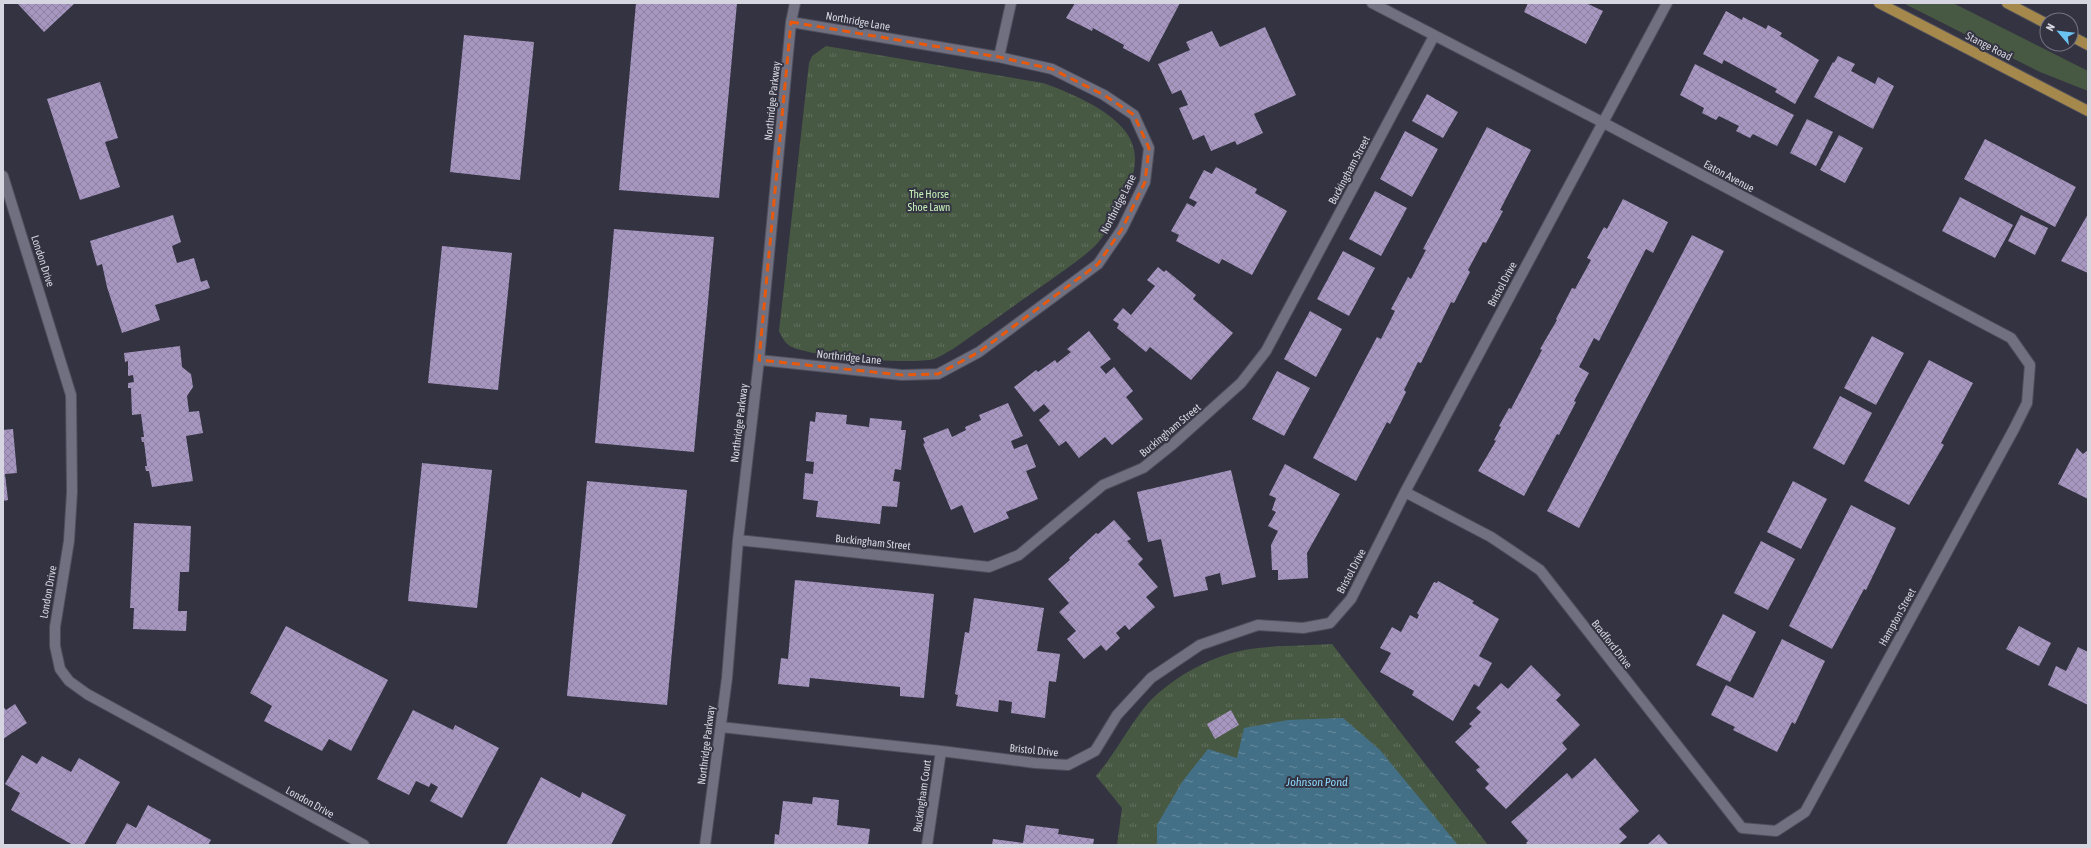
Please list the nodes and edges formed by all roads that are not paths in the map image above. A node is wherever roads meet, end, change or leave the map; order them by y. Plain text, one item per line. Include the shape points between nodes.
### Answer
1 (795, 3) edge
2 (1012, 3) edge
3 (1372, 3) edge
4 (1667, 3) edge
5 (1879, 3) edge
6 (2007, 3) edge
7 (2039, 20) edge
8 (792, 22) junction
9 (1434, 36) junction
10 (2079, 40) edge
11 (2088, 45) edge
12 (999, 57) junction
13 (2088, 111) edge
14 (1602, 122) junction
15 (3, 176) edge
16 (759, 360) junction
17 (2027, 403) joint
18 (1405, 492) junction
19 (738, 540) junction
20 (721, 727) junction
21 (941, 751) junction
22 (1776, 831) joint
23 (364, 845) edge
24 (705, 845) edge
25 (927, 845) edge

1 - 8 street, Northridge Parkway
2 - 12 street
3 - 9 street, Eaton Avenue
4 - 14 street, Bristol Drive
5 - 13 main road, Stange Road
6 - 7 main road
8 - 12 street, Northridge Lane
8 - 16 street, Northridge Parkway
9 - 14 street, Eaton Avenue
9 - 19 street, Buckingham Street via 1266,351 1242,383 1143,468 1103,485 1018,555 989,567
10 - 11 main road
12 - 16 street, Northridge Lane via 1052,70 1104,95 1134,115 1149,148 1145,182 1122,229 1098,264 979,352 938,374 902,375
14 - 17 street, Eaton Avenue via 2011,338 2030,365
14 - 18 street, Bristol Drive
15 - 23 street, London Drive via 71,395 70,527 55,627 55,646 60,669 69,681 87,694
16 - 19 street, Northridge Parkway
17 - 22 street, Hampton Street via 1805,812
18 - 21 street, Bristol Drive via 1351,599 1330,623 1303,628 1258,625 1200,645 1151,678 1117,715 1095,751 1068,765
18 - 22 street, Bradford Drive via 1492,537 1540,570 1742,828
19 - 20 street, Northridge Parkway
20 - 21 street, Bristol Drive
20 - 24 street, Northridge Parkway
21 - 25 street, Buckingham Court

